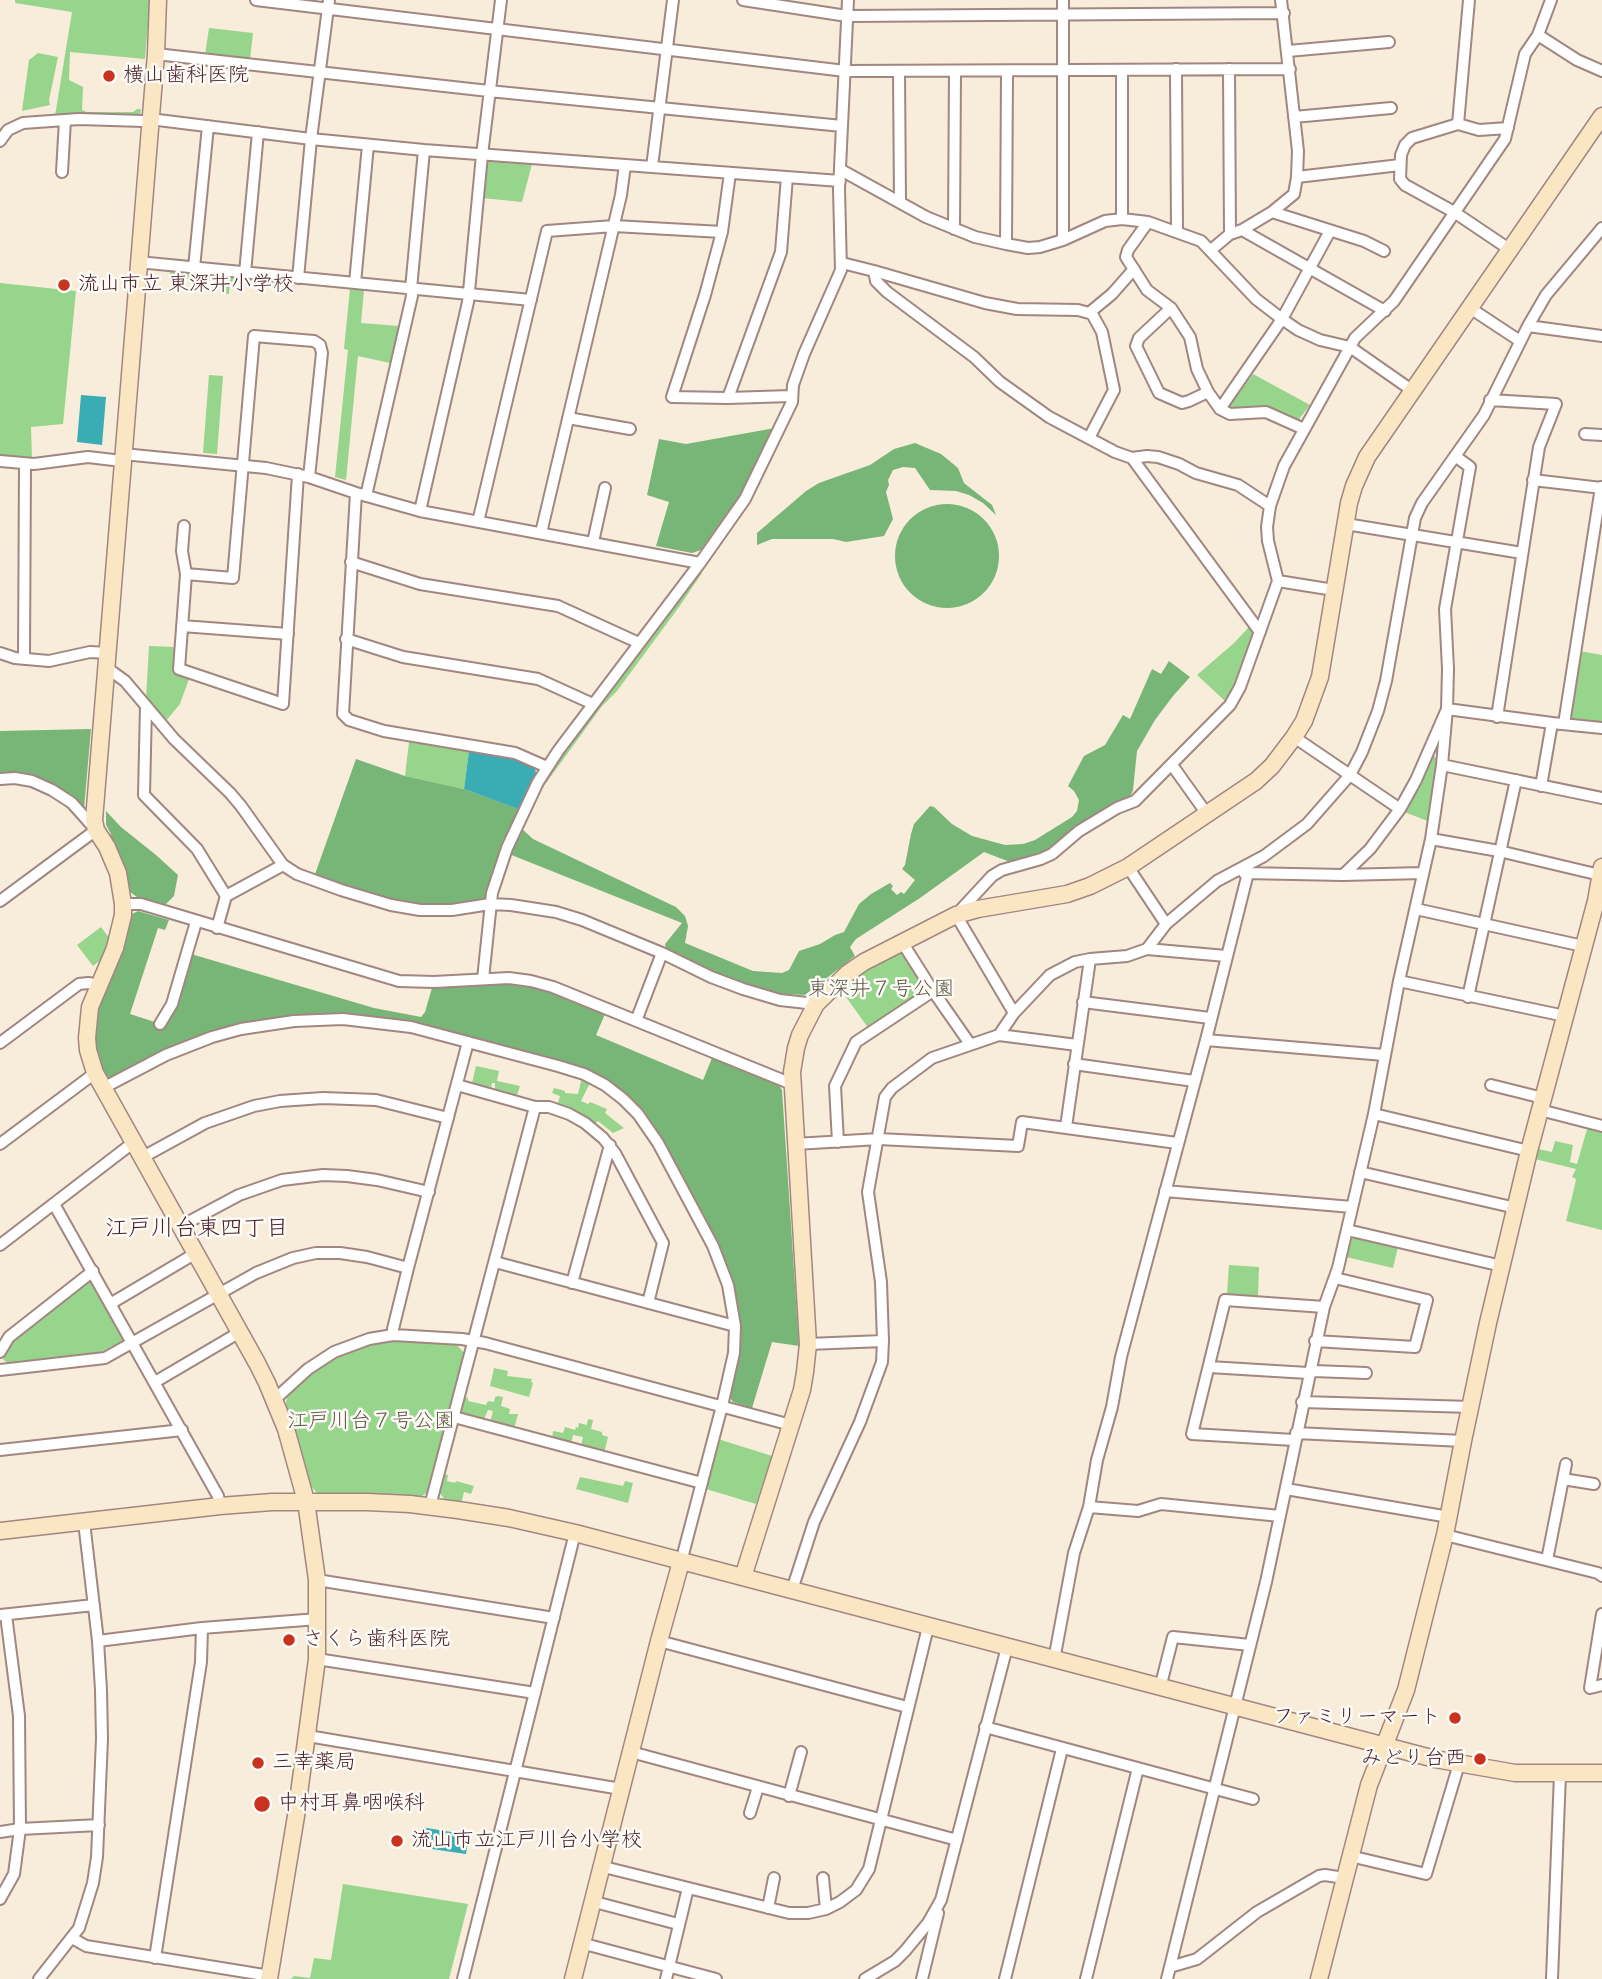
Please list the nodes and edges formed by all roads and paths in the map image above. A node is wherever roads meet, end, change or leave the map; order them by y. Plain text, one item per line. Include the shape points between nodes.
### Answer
1 (158, 0) edge
2 (256, 0) edge
3 (501, 0) edge
4 (673, 0) edge
5 (743, 0) edge
6 (848, 0) edge
7 (1062, 0) edge
8 (1281, 0) edge
9 (1469, 0) edge
10 (1551, 0) edge
11 (328, 4) edge
12 (1284, 13) junction
13 (1063, 15) junction
14 (848, 16) junction
15 (498, 30) junction
16 (1538, 35) junction
17 (1389, 42) dead end
18 (666, 50) junction
19 (1288, 51) junction
20 (156, 54) junction
21 (1176, 69) junction
22 (1229, 69) junction
23 (1290, 69) junction
24 (1122, 70) junction
25 (845, 71) junction
26 (955, 71) junction
27 (1007, 71) junction
28 (1063, 71) junction
29 (1602, 71) edge
30 (320, 72) junction
31 (899, 72) junction
32 (489, 91) junction
33 (659, 108) junction
34 (1391, 108) dead end
35 (1602, 116) edge
36 (1294, 117) junction
37 (150, 118) junction
38 (65, 120) junction
39 (1458, 124) junction
40 (208, 126) junction
41 (842, 126) junction
42 (1508, 128) junction
43 (258, 132) junction
44 (312, 139) junction
45 (0, 141) edge
46 (369, 145) junction
47 (424, 150) junction
48 (482, 155) junction
49 (625, 165) junction
50 (1400, 165) junction
51 (652, 167) junction
52 (62, 172) dead end
53 (730, 173) junction
54 (840, 176) junction
55 (787, 177) junction
56 (1297, 177) junction
57 (900, 202) junction
58 (1272, 212) junction
59 (1454, 212) junction
60 (1122, 219) junction
61 (1148, 222) junction
62 (614, 226) junction
63 (1602, 228) edge
64 (954, 229) junction
65 (1242, 230) junction
66 (1330, 231) junction
67 (722, 232) junction
68 (1177, 232) junction
69 (1230, 234) junction
70 (1063, 240) junction
71 (1006, 244) junction
72 (1509, 249) junction
73 (1211, 250) junction
74 (1384, 251) dead end
75 (138, 262) junction
76 (842, 263) junction
77 (194, 268) junction
78 (1310, 268) junction
79 (1134, 270) junction
80 (874, 271) junction
81 (245, 273) junction
82 (298, 278) junction
83 (355, 283) junction
84 (411, 289) junction
85 (468, 295) junction
86 (531, 300) junction
87 (1171, 308) junction
88 (1470, 308) junction
89 (1385, 311) junction
90 (1091, 312) junction
91 (1282, 319) junction
92 (1528, 326) junction
93 (1602, 336) edge
94 (1520, 341) junction
95 (1350, 347) junction
96 (1413, 391) junction
97 (1208, 392) junction
98 (791, 396) junction
99 (728, 398) junction
100 (1490, 400) junction
101 (1220, 410) junction
102 (568, 418) junction
103 (630, 429) dead end
104 (1304, 429) junction
105 (1585, 435) dead end
106 (1602, 435) edge
107 (1089, 438) junction
108 (1455, 456) junction
109 (123, 458) junction
110 (1132, 458) junction
111 (0, 461) edge
112 (25, 464) junction
113 (242, 465) junction
114 (298, 474) junction
115 (309, 477) junction
116 (1533, 480) junction
117 (1601, 487) edge
118 (605, 488) dead end
119 (361, 494) junction
120 (1270, 506) junction
121 (420, 511) junction
122 (478, 522) junction
123 (1346, 524) junction
124 (184, 526) dead end
125 (541, 533) junction
126 (1411, 536) junction
127 (1457, 541) junction
128 (593, 542) junction
129 (1521, 553) junction
130 (351, 562) junction
131 (700, 563) junction
132 (186, 574) junction
133 (1278, 580) junction
134 (1334, 590) junction
135 (182, 626) junction
136 (1260, 632) junction
137 (288, 634) junction
138 (346, 639) junction
139 (639, 643) junction
140 (0, 653) edge
141 (24, 659) junction
142 (108, 661) junction
143 (593, 704) junction
144 (146, 706) junction
145 (1447, 709) junction
146 (1497, 717) junction
147 (1552, 723) junction
148 (1564, 724) junction
149 (1602, 728) edge
150 (1294, 737) junction
151 (1172, 765) junction
152 (1442, 765) junction
153 (547, 767) junction
154 (1350, 775) junction
155 (0, 779) edge
156 (1516, 780) junction
157 (1541, 786) junction
158 (1602, 798) edge
159 (1400, 809) junction
160 (1207, 814) junction
161 (96, 830) junction
162 (1430, 839) junction
163 (1499, 851) junction
164 (283, 864) junction
165 (1128, 867) junction
166 (1601, 871) edge
167 (1234, 873) junction
168 (1248, 873) junction
169 (1423, 873) junction
170 (1343, 875) junction
171 (226, 896) junction
172 (0, 901) edge
173 (1599, 902) edge
174 (123, 904) junction
175 (490, 904) junction
176 (1416, 909) junction
177 (956, 915) junction
178 (196, 922) junction
179 (1166, 923) junction
180 (1484, 924) junction
181 (217, 928) junction
182 (902, 942) junction
183 (1583, 946) junction
184 (1147, 949) junction
185 (662, 953) junction
186 (1226, 956) junction
187 (1090, 959) junction
188 (483, 979) junction
189 (1399, 981) junction
190 (99, 985) junction
191 (933, 991) junction
192 (1468, 997) junction
193 (1083, 1002) junction
194 (816, 1004) junction
195 (1014, 1013) junction
196 (1565, 1016) junction
197 (1210, 1018) junction
198 (636, 1021) junction
199 (160, 1024) dead end
200 (999, 1035) junction
201 (1206, 1040) junction
202 (468, 1042) junction
203 (0, 1043) edge
204 (970, 1044) junction
205 (1077, 1045) junction
206 (1384, 1055) junction
207 (1074, 1064) junction
208 (95, 1073) junction
209 (1194, 1080) junction
210 (792, 1084) junction
211 (1491, 1084) dead end
212 (457, 1085) junction
213 (103, 1088) junction
214 (1542, 1104) junction
215 (536, 1107) junction
216 (1374, 1114) junction
217 (448, 1118) junction
218 (1602, 1126) edge
219 (1066, 1127) junction
220 (879, 1139) junction
221 (134, 1142) junction
222 (838, 1142) junction
223 (1177, 1143) junction
224 (0, 1144) edge
225 (795, 1144) junction
226 (610, 1145) junction
227 (1529, 1150) junction
228 (143, 1157) junction
229 (1360, 1172) junction
230 (1165, 1191) junction
231 (429, 1192) junction
232 (54, 1203) junction
233 (1352, 1207) junction
234 (1516, 1208) junction
235 (181, 1226) junction
236 (1347, 1230) junction
237 (0, 1245) edge
238 (196, 1254) junction
239 (495, 1262) junction
240 (1502, 1266) junction
241 (408, 1268) junction
242 (93, 1271) junction
243 (1335, 1278) junction
244 (572, 1283) junction
245 (218, 1293) junction
246 (648, 1303) junction
247 (110, 1304) junction
248 (1324, 1307) junction
249 (735, 1326) junction
250 (240, 1332) junction
251 (393, 1335) junction
252 (474, 1341) junction
253 (883, 1341) junction
254 (1315, 1341) junction
255 (132, 1343) junction
256 (808, 1344) junction
257 (0, 1352) edge
258 (1209, 1367) junction
259 (0, 1370) edge
260 (1308, 1373) junction
261 (1366, 1373) dead end
262 (155, 1382) junction
263 (274, 1400) junction
264 (1303, 1402) junction
265 (722, 1406) junction
266 (1471, 1407) junction
267 (454, 1417) junction
268 (791, 1425) junction
269 (182, 1430) junction
270 (1295, 1437) junction
271 (1463, 1441) junction
272 (0, 1450) edge
273 (1566, 1464) dead end
274 (1563, 1479) junction
275 (702, 1483) junction
276 (1594, 1484) dead end
277 (1286, 1489) junction
278 (306, 1501) junction
279 (220, 1506) junction
280 (430, 1506) junction
281 (1089, 1507) junction
282 (1280, 1516) junction
283 (1449, 1517) junction
284 (83, 1522) junction
285 (0, 1531) edge
286 (575, 1533) junction
287 (1445, 1535) junction
288 (1547, 1560) junction
289 (681, 1562) junction
290 (1602, 1576) edge
291 (743, 1577) junction
292 (317, 1580) junction
293 (792, 1590) junction
294 (94, 1605) junction
295 (3, 1615) edge
296 (1602, 1616) edge
297 (554, 1618) junction
298 (318, 1619) junction
299 (928, 1627) junction
300 (202, 1628) junction
301 (98, 1641) junction
302 (659, 1641) junction
303 (1250, 1645) junction
304 (1007, 1647) junction
305 (317, 1659) junction
306 (1054, 1660) junction
307 (1602, 1685) edge
308 (1160, 1688) junction
309 (535, 1693) junction
310 (907, 1707) junction
311 (1236, 1707) junction
312 (985, 1727) junction
313 (308, 1737) junction
314 (1384, 1747) junction
315 (1062, 1749) junction
316 (631, 1752) junction
317 (801, 1752) dead end
318 (1459, 1764) junction
319 (1138, 1768) junction
320 (516, 1771) junction
321 (1602, 1773) edge
322 (1560, 1774) junction
323 (758, 1787) junction
324 (1214, 1788) junction
325 (621, 1789) junction
326 (789, 1796) junction
327 (1253, 1799) dead end
328 (750, 1813) dead end
329 (880, 1821) junction
330 (99, 1825) junction
331 (20, 1829) junction
332 (0, 1832) edge
333 (957, 1840) junction
334 (1350, 1856) junction
335 (600, 1866) junction
336 (774, 1878) dead end
337 (823, 1878) dead end
338 (1345, 1878) junction
339 (688, 1888) junction
340 (0, 1899) edge
341 (941, 1900) junction
342 (592, 1901) junction
343 (768, 1908) junction
344 (826, 1909) junction
345 (678, 1924) junction
346 (72, 1938) junction
347 (581, 1943) junction
348 (155, 1958) junction
349 (669, 1966) junction
350 (1170, 1967) junction
351 (44, 1978) edge
352 (270, 1978) edge
353 (463, 1979) edge
354 (573, 1979) edge
355 (666, 1979) edge
356 (716, 1979) edge
357 (865, 1979) edge
358 (922, 1979) edge
359 (1005, 1979) edge
360 (1086, 1979) edge
361 (1167, 1979) edge
362 (1319, 1979) edge
363 (1552, 1979) edge

1 - 20 street
2 - 11 street
3 - 15 street
4 - 18 street
5 - 14 street
6 - 14 street
7 - 13 street
8 - 12 street
9 - 39 street
10 - 16 street
11 - 15 street
11 - 30 street
12 - 13 street
12 - 19 street
13 - 14 street
13 - 28 street
14 - 25 street
15 - 18 street
15 - 32 street
16 - 29 street
16 - 42 street via 1525,54
17 - 19 street
18 - 25 street
18 - 33 street
19 - 23 street
20 - 30 street
20 - 37 street
21 - 22 street
21 - 24 street
21 - 68 street
22 - 23 street
22 - 69 street
23 - 36 street
24 - 28 street
24 - 60 street
25 - 31 street
25 - 41 street
26 - 27 street
26 - 31 street
26 - 64 street
27 - 28 street
27 - 71 street
28 - 70 street
30 - 32 street
30 - 44 street
31 - 57 street
32 - 33 street
32 - 48 street
33 - 41 street
33 - 51 street
34 - 36 street
35 - 72 street
36 - 56 street
37 - 38 street
37 - 40 street
37 - 75 street
38 - 45 street via 23,122
38 - 52 street
39 - 42 street via 1479,130
39 - 50 street via 1412,138 1405,145
40 - 43 street
40 - 77 street
41 - 54 street
42 - 59 street
43 - 44 street
43 - 81 street
44 - 46 street
44 - 82 street
46 - 47 street
46 - 83 street
47 - 48 street
47 - 84 street
48 - 49 street
48 - 85 street
49 - 51 street
49 - 62 street
50 - 56 street
50 - 59 street via 1405,185
51 - 53 street
53 - 55 street
53 - 67 street
54 - 55 street
54 - 57 street
54 - 76 street
55 - 99 street via 782,252
56 - 58 street via 1294,194
57 - 64 street
58 - 65 street
58 - 66 street
59 - 72 street
59 - 89 street
60 - 61 street
60 - 70 street via 1105,220
61 - 68 street
61 - 79 street via 1128,250 1126,257
62 - 67 street
62 - 86 street via 547,231
62 - 102 street
63 - 92 street via 1546,295
64 - 71 street
65 - 69 street
65 - 78 street
66 - 74 street
66 - 78 street
67 - 99 street via 672,397
68 - 73 street
69 - 73 street
70 - 71 street via 1028,248
72 - 88 street
73 - 91 street via 1256,299
75 - 77 street
75 - 109 street
76 - 80 street
76 - 98 street
77 - 81 street
78 - 89 street
78 - 91 street
79 - 87 street via 1147,290
79 - 90 street
80 - 90 street via 985,303
80 - 107 street via 876,281 887,292 1000,382
81 - 82 street
82 - 83 street
83 - 84 street
84 - 85 street
84 - 119 street
85 - 86 street
85 - 121 street
86 - 122 street
87 - 97 street via 1190,337
87 - 97 street via 1136,346 1154,387 1182,402
88 - 94 street
88 - 96 street
89 - 95 street
90 - 107 street via 1102,332 1114,390
91 - 95 street via 1320,340
91 - 101 street
92 - 93 street
92 - 94 street
94 - 100 street
95 - 96 street
95 - 104 street
96 - 123 street via 1363,466
97 - 101 street
98 - 99 street
98 - 131 street via 745,499
100 - 108 street
100 - 116 street via 1556,404 1539,447
101 - 104 street via 1230,414 1266,412
102 - 103 street
102 - 125 street
104 - 120 street
105 - 106 street
107 - 110 street
108 - 126 street via 1422,503
108 - 127 street via 1470,467
109 - 112 street
109 - 113 street
109 - 142 street
110 - 120 street via 1147,456 1179,464 1238,485
110 - 136 street
111 - 112 street
112 - 141 street
113 - 114 street
113 - 115 street via 254,336 314,341 322,353
113 - 132 street via 233,578
114 - 115 street
114 - 137 street
115 - 119 street
116 - 117 street
116 - 129 street
117 - 148 street
118 - 128 street
119 - 121 street
119 - 130 street
120 - 133 street via 1266,527
121 - 122 street
122 - 125 street
123 - 126 street
123 - 134 street
124 - 132 street via 181,551
125 - 128 street
126 - 127 street
126 - 154 street via 1386,681 1371,732
127 - 129 street
127 - 145 street via 1445,609
128 - 131 street
129 - 146 street
130 - 138 street
130 - 139 street via 419,584 558,606
131 - 139 street
132 - 135 street
133 - 134 street
133 - 136 street
134 - 150 street via 1320,677
135 - 137 street
135 - 137 street via 179,669 284,704
136 - 151 street via 1230,705
138 - 143 street via 403,657 538,679
138 - 153 street via 342,710 349,720 384,731 515,753
139 - 143 street
140 - 141 street
141 - 142 street via 49,661 90,652
142 - 144 street
142 - 161 street
143 - 153 street
144 - 164 street via 242,806
144 - 171 street via 144,795 198,849
145 - 146 street
145 - 152 street
145 - 159 street
146 - 147 street
147 - 148 street
147 - 157 street
148 - 149 street
150 - 154 street
150 - 160 street via 1256,781
151 - 160 street
151 - 177 street via 1135,801 1079,831 1052,854 992,876
152 - 156 street
152 - 162 street
153 - 175 street via 507,848
154 - 159 street
154 - 167 street via 1307,824
155 - 161 street via 32,781 52,790 72,803
156 - 157 street
156 - 163 street
157 - 158 street
159 - 170 street
160 - 165 street
161 - 172 street
161 - 174 street via 114,862
162 - 163 street
162 - 169 street
163 - 166 street
163 - 180 street
164 - 171 street
164 - 175 street via 308,879 402,907 436,911
165 - 177 street via 1067,894
165 - 179 street
166 - 173 street
167 - 168 street
167 - 179 street via 1217,881
168 - 170 street
168 - 186 street
169 - 170 street
169 - 176 street
171 - 181 street
173 - 183 street
174 - 178 street via 141,904
174 - 190 street via 119,935
175 - 185 street via 556,912
175 - 188 street
176 - 180 street
176 - 189 street
177 - 182 street
177 - 195 street
178 - 181 street
178 - 199 street via 172,1004
179 - 184 street
180 - 183 street
180 - 192 street
181 - 188 street via 386,978 434,982
182 - 191 street
182 - 194 street via 848,973
183 - 196 street
184 - 186 street
184 - 187 street
185 - 194 street via 743,989
185 - 198 street
186 - 197 street
187 - 193 street
187 - 195 street via 1050,975
188 - 198 street via 542,984
189 - 192 street
189 - 206 street
190 - 203 street via 79,984
190 - 208 street via 87,1025
191 - 204 street
191 - 222 street via 856,1042 835,1086
192 - 196 street
193 - 197 street
193 - 205 street
194 - 210 street via 796,1048
195 - 200 street
196 - 214 street
197 - 201 street
198 - 210 street
200 - 204 street
200 - 205 street
201 - 206 street
201 - 209 street
202 - 212 street
202 - 213 street via 379,1022 294,1021 212,1037
202 - 249 street via 584,1074 605,1085 638,1114 713,1246 728,1286
204 - 220 street via 932,1059 892,1088 885,1097
205 - 207 street
206 - 216 street
207 - 209 street
207 - 219 street
208 - 213 street
208 - 224 street
209 - 223 street
210 - 225 street
211 - 214 street
212 - 215 street
212 - 217 street
213 - 221 street
214 - 218 street
214 - 227 street
215 - 226 street via 569,1114
215 - 239 street
216 - 227 street
216 - 229 street
217 - 228 street via 376,1101 280,1101 205,1123
217 - 231 street
219 - 220 street via 1022,1122 1018,1146
219 - 223 street
220 - 222 street
220 - 253 street via 868,1192 881,1282
221 - 228 street
221 - 232 street
222 - 225 street
223 - 230 street
225 - 256 street
226 - 244 street
226 - 246 street via 663,1243
227 - 234 street
228 - 235 street
229 - 233 street
229 - 234 street
230 - 233 street
230 - 281 street via 1121,1357
231 - 235 street via 347,1176 293,1179 239,1195
231 - 241 street
232 - 237 street
232 - 242 street
233 - 236 street
234 - 240 street
235 - 238 street
236 - 240 street
236 - 243 street
238 - 245 street
238 - 247 street
239 - 244 street
239 - 252 street
240 - 266 street
241 - 245 street via 340,1252 316,1253 275,1264
241 - 251 street
242 - 247 street
242 - 257 street via 9,1337
243 - 248 street
243 - 254 street via 1427,1300 1415,1347
244 - 246 street
245 - 250 street
245 - 255 street
246 - 249 street
247 - 255 street
248 - 254 street
248 - 258 street via 1225,1300
249 - 265 street
250 - 262 street
250 - 263 street
251 - 252 street
251 - 263 street via 334,1352
252 - 265 street
252 - 267 street
253 - 256 street
253 - 293 street via 882,1362 814,1522
254 - 260 street
255 - 259 street via 105,1358
255 - 262 street
256 - 268 street via 802,1390
258 - 260 street
258 - 270 street via 1192,1434
260 - 261 street
260 - 264 street
262 - 269 street
263 - 278 street
264 - 266 street
264 - 270 street
265 - 268 street
265 - 275 street
266 - 271 street
267 - 275 street
267 - 280 street
268 - 291 street
269 - 272 street
269 - 279 street
270 - 271 street
270 - 277 street
271 - 283 street
273 - 274 street
274 - 276 street
274 - 288 street
275 - 289 street
277 - 282 street
277 - 283 street
278 - 279 street
278 - 280 street
278 - 292 street
279 - 284 street
280 - 286 street
281 - 282 street via 1138,1511 1161,1504
281 - 306 street via 1074,1553
282 - 303 street
283 - 287 street
284 - 285 street
284 - 294 street
286 - 289 street
286 - 297 street
287 - 288 street
287 - 314 street via 1406,1690
288 - 290 street
289 - 291 street
289 - 302 street
291 - 293 street
292 - 297 street
292 - 298 street
293 - 299 street
294 - 295 street
294 - 301 street
295 - 331 street via 19,1716
296 - 307 street via 1590,1688
297 - 309 street
298 - 300 street
298 - 305 street
299 - 304 street
299 - 310 street
300 - 301 street
300 - 348 street via 201,1662
301 - 330 street
302 - 310 street
302 - 316 street
303 - 308 street via 1173,1637
303 - 311 street
304 - 306 street
304 - 312 street
305 - 309 street
305 - 313 street
306 - 308 street
308 - 311 street
309 - 320 street
310 - 329 street
311 - 314 street
311 - 324 street
312 - 315 street
312 - 333 street
313 - 320 street
313 - 352 street
314 - 318 street
314 - 334 street
315 - 319 street
315 - 359 street
316 - 323 street
316 - 325 street
317 - 326 street
318 - 322 street
318 - 334 street via 1426,1874
319 - 324 street
319 - 360 street
320 - 325 street
320 - 353 street
321 - 322 street
322 - 363 street
323 - 326 street
323 - 328 street
324 - 327 street
324 - 350 street
325 - 335 street
326 - 329 street
329 - 333 street
329 - 344 street via 869,1868 856,1890
330 - 331 street
330 - 346 street via 93,1883
331 - 332 street
331 - 340 street via 14,1874
333 - 341 street
334 - 338 street
335 - 339 street
335 - 342 street
336 - 343 street
337 - 344 street
338 - 350 street via 1319,1876 1257,1912 1197,1959
338 - 362 street
339 - 343 street
339 - 345 street
341 - 357 street via 905,1951
341 - 358 street
342 - 345 street
342 - 347 street
343 - 344 street via 789,1913
345 - 349 street
346 - 348 street via 86,1946
346 - 351 street
347 - 349 street
347 - 354 street
348 - 352 street
349 - 355 street
349 - 356 street
350 - 361 street

